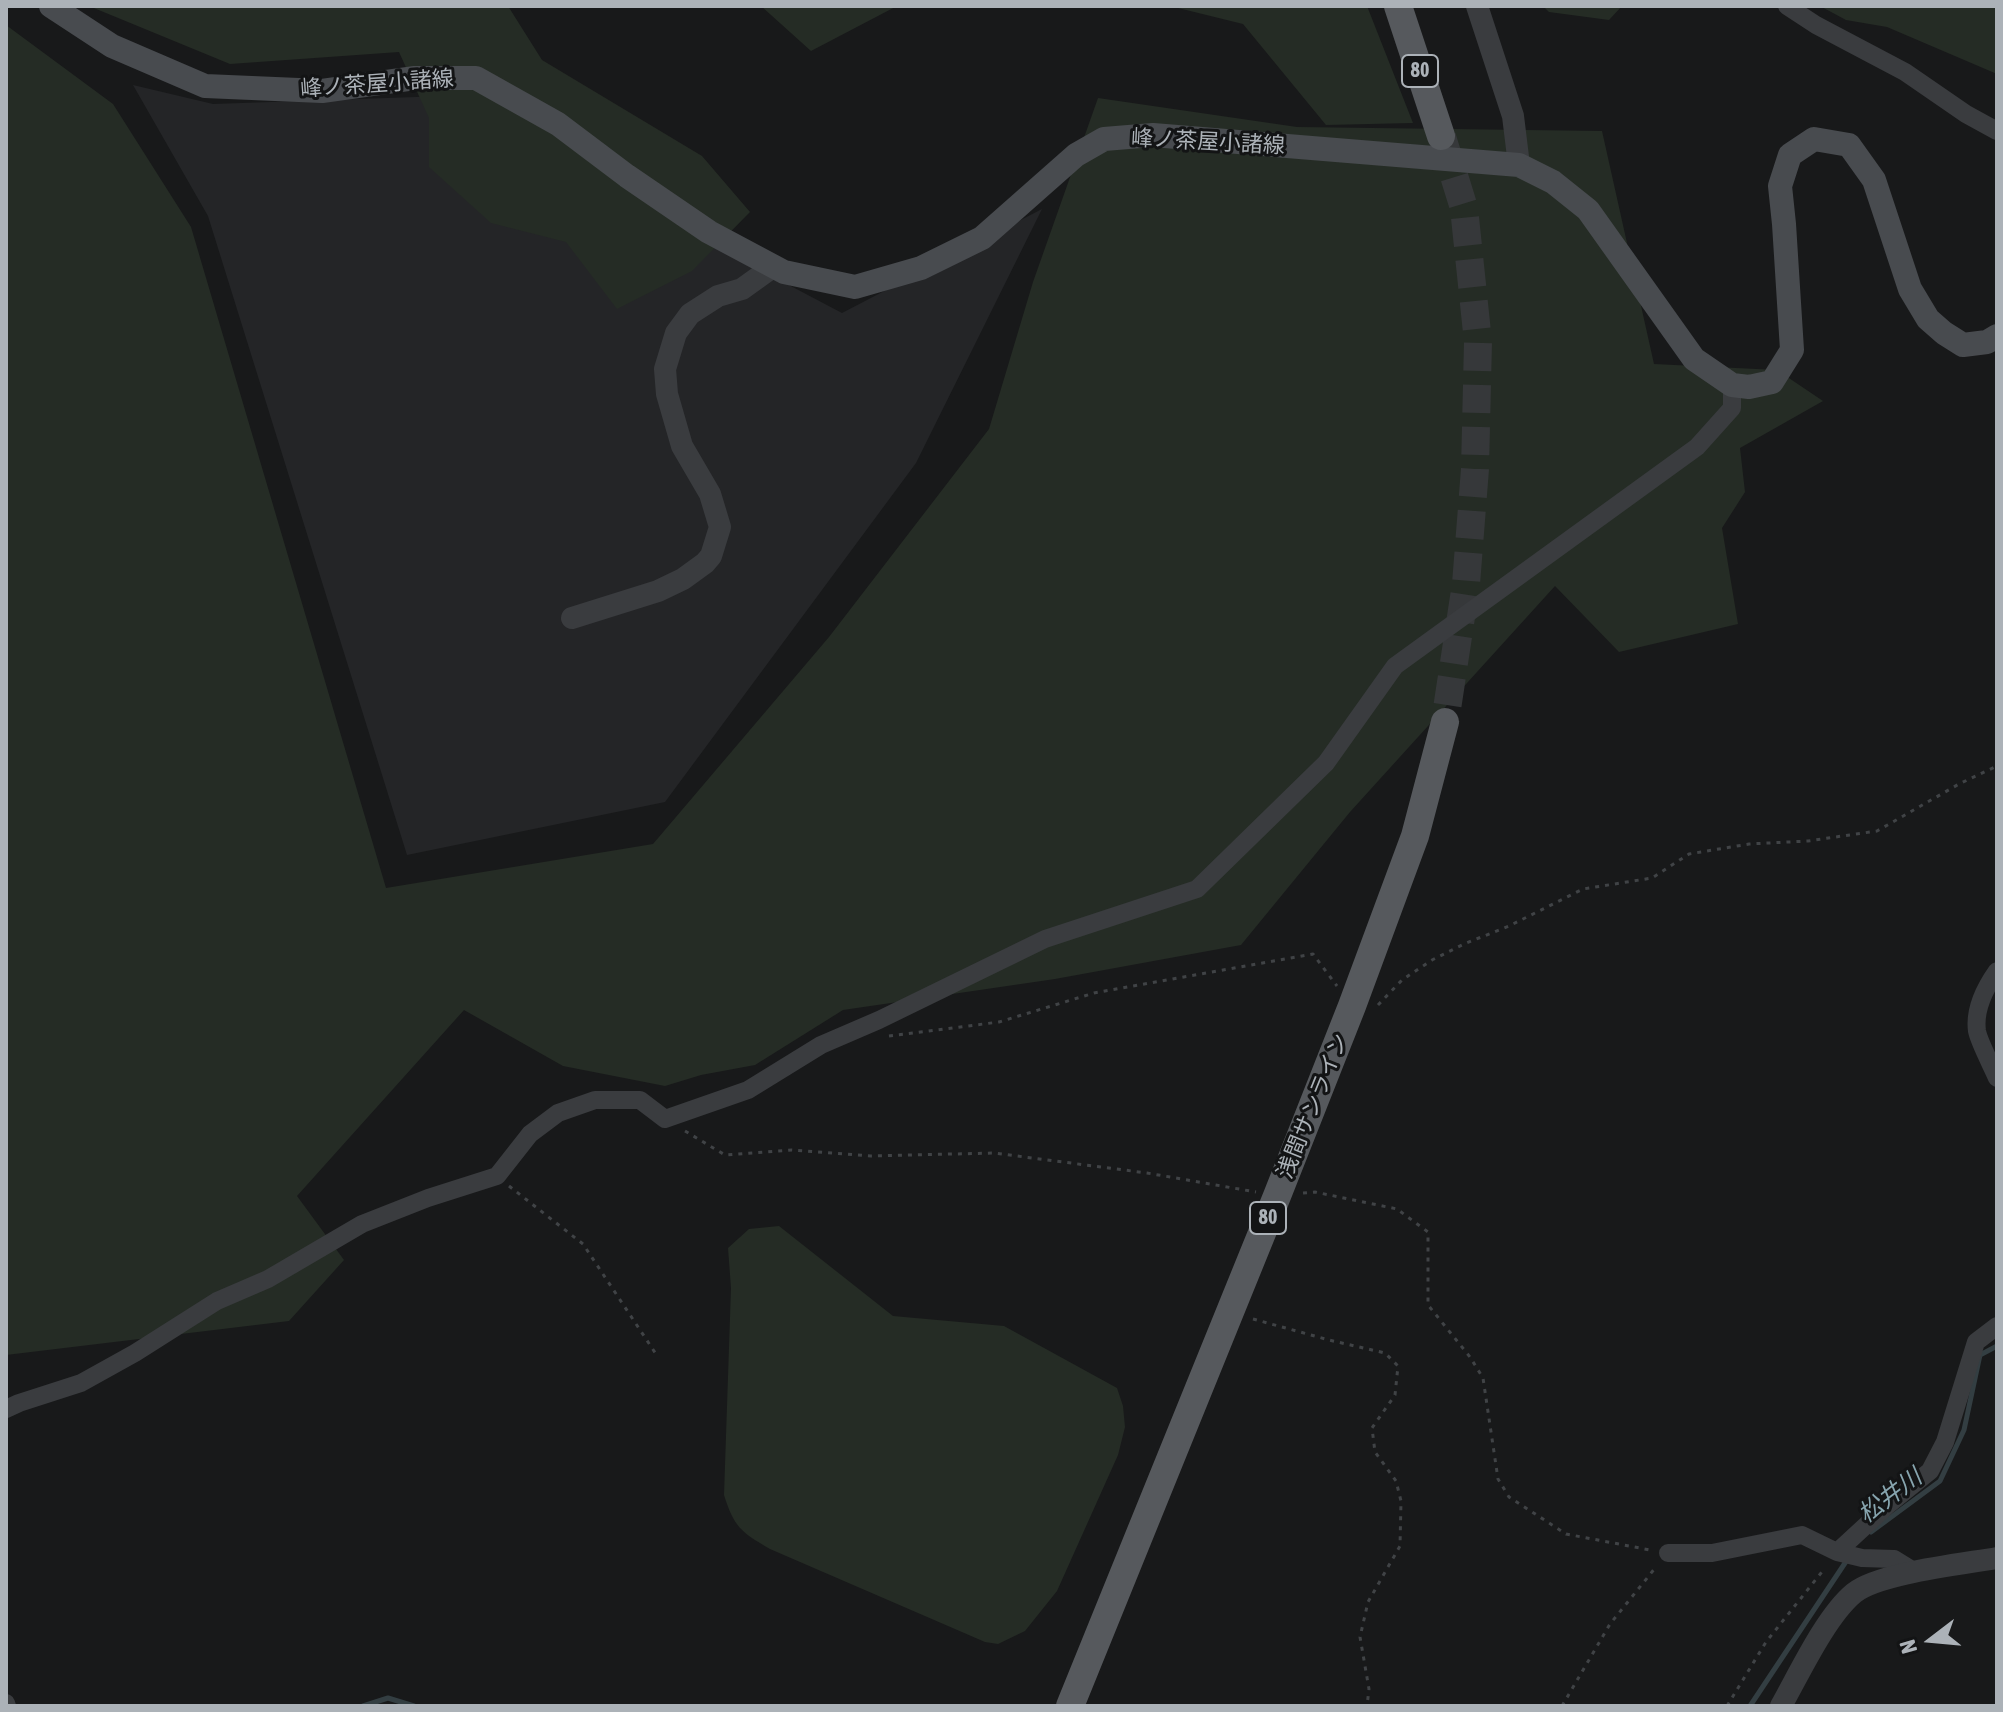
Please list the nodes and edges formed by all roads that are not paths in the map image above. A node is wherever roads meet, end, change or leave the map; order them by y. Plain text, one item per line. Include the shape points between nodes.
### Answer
1 (51, 6) edge
2 (1398, 6) edge
3 (1477, 6) edge
4 (1787, 6) edge
5 (1997, 131) edge
6 (1441, 136) tunnel mouth
7 (1519, 165) junction
8 (774, 266) junction
9 (1997, 336) edge
10 (1732, 385) junction
11 (572, 618) dead end
12 (1445, 722) tunnel mouth
13 (1997, 971) edge
14 (1997, 1078) edge
15 (1997, 1326) edge
16 (6, 1409) edge
17 (1837, 1552) junction
18 (1668, 1553) road end
19 (1997, 1558) edge
20 (1915, 1572) junction
21 (1070, 1706) edge
22 (1781, 1706) edge

1 - 8 main road, 峰ノ茶屋小諸線 via 112,46 205,86 322,91 415,78 476,78 558,124 709,232
2 - 6 main road, 80
3 - 7 street via 1513,116
4 - 5 street
7 - 8 main road, 峰ノ茶屋小諸線 via 1153,135 1104,139 1076,155 982,238 921,268 855,287
7 - 10 main road, 峰ノ茶屋小諸線 via 1553,182 1588,210 1694,359
8 - 11 street via 742,289 718,296 690,314 676,333 665,369 682,446 710,494 720,527 711,556 658,591
9 - 10 main road via 1963,345 1928,319 1910,289 1874,180 1849,145 1814,139 1790,155 1780,186 1792,350 1772,382
10 - 16 street via 1732,408 1697,447 1395,666 1326,763 1197,889 1045,939 821,1045 748,1090 665,1119 640,1100 595,1100 558,1113 530,1134 497,1176 362,1224 268,1279 217,1301 81,1383
12 - 21 main road, 浅間サンライン / 80 via 1415,836 1352,1006
13 - 14 street via 1979,1002 1977,1031
15 - 17 street via 1976,1342 1945,1442 1930,1471
17 - 18 street via 1802,1535 1712,1553
17 - 20 street via 1894,1559
19 - 20 street
20 - 22 street via 1855,1592 1829,1622

